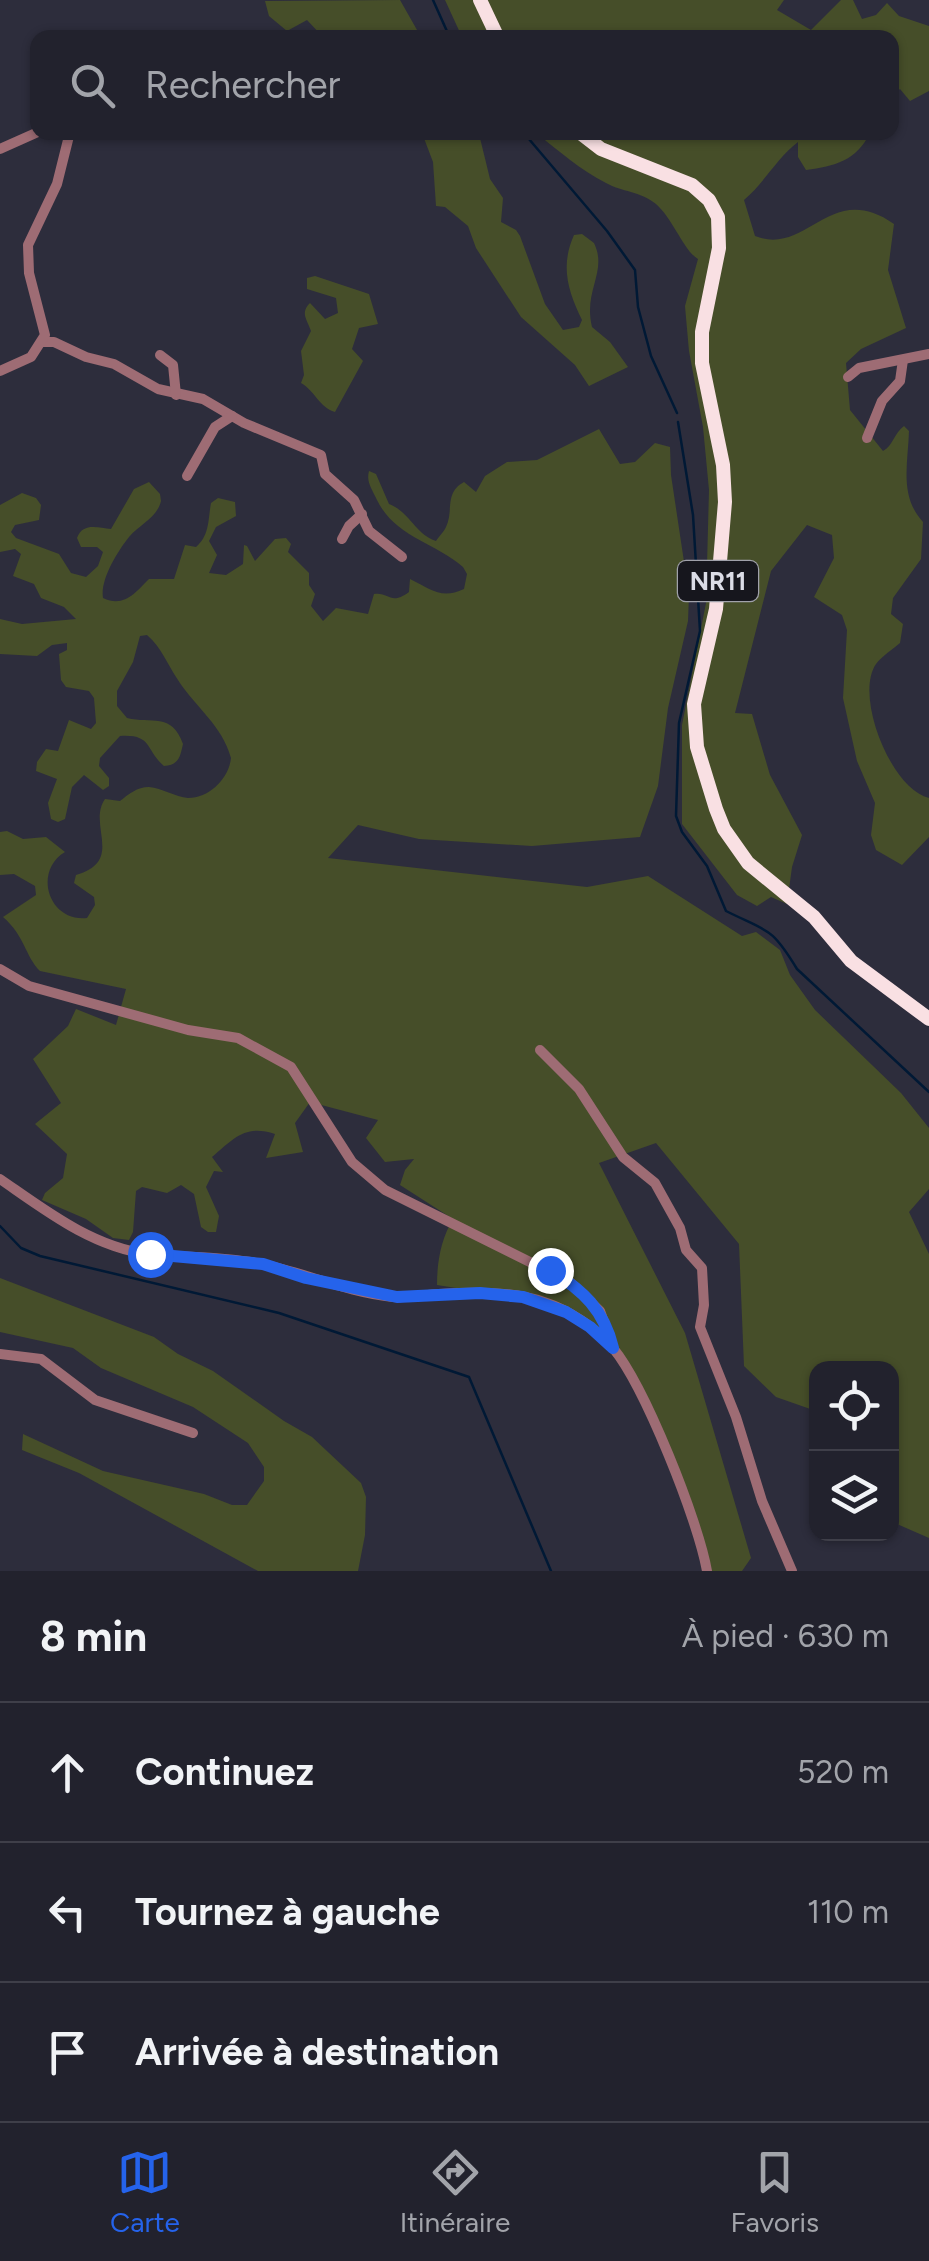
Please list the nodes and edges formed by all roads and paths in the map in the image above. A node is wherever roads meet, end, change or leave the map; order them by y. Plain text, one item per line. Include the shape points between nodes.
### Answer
1 (480, 0) edge
2 (494, 30) edge
3 (30, 136) edge
4 (69, 140) edge
5 (588, 140) edge
6 (0, 149) edge
7 (42, 342) junction
8 (160, 354) dead end
9 (929, 354) edge
10 (902, 360) junction
11 (0, 371) edge
12 (848, 378) dead end
13 (176, 395) junction
14 (232, 416) junction
15 (867, 438) dead end
16 (188, 476) dead end
17 (362, 514) junction
18 (342, 539) dead end
19 (402, 557) dead end
20 (0, 969) edge
21 (929, 1019) edge
22 (540, 1050) dead end
23 (0, 1179) edge
24 (613, 1348) junction
25 (0, 1354) edge
26 (193, 1433) dead end
27 (707, 1571) edge
28 (792, 1571) edge

1 - 2 highway
3 - 6 street
4 - 7 street via 57,184 28,244
5 - 21 highway, NR11 via 692,185 718,217 720,248 702,363 724,502 716,609 694,704 697,747 724,829 748,862 814,916 851,962
7 - 11 street via 31,357
7 - 13 street via 114,364
8 - 13 street via 174,365
9 - 10 street
10 - 12 street via 859,368
10 - 15 street via 900,382 882,402
13 - 14 street via 203,399
14 - 16 street via 215,427
14 - 17 street via 321,455 326,474
17 - 18 street
17 - 19 street via 375,538
20 - 24 street via 29,986 226,1035 275,1056 291,1066 352,1162 385,1190 570,1282 600,1311
22 - 28 street via 579,1089 623,1157 655,1183 688,1255 702,1268 700,1327
23 - 24 street via 62,1221 115,1246 263,1264 397,1297 480,1293 534,1300 566,1312
24 - 27 street via 678,1482
25 - 26 street via 41,1359 95,1400

